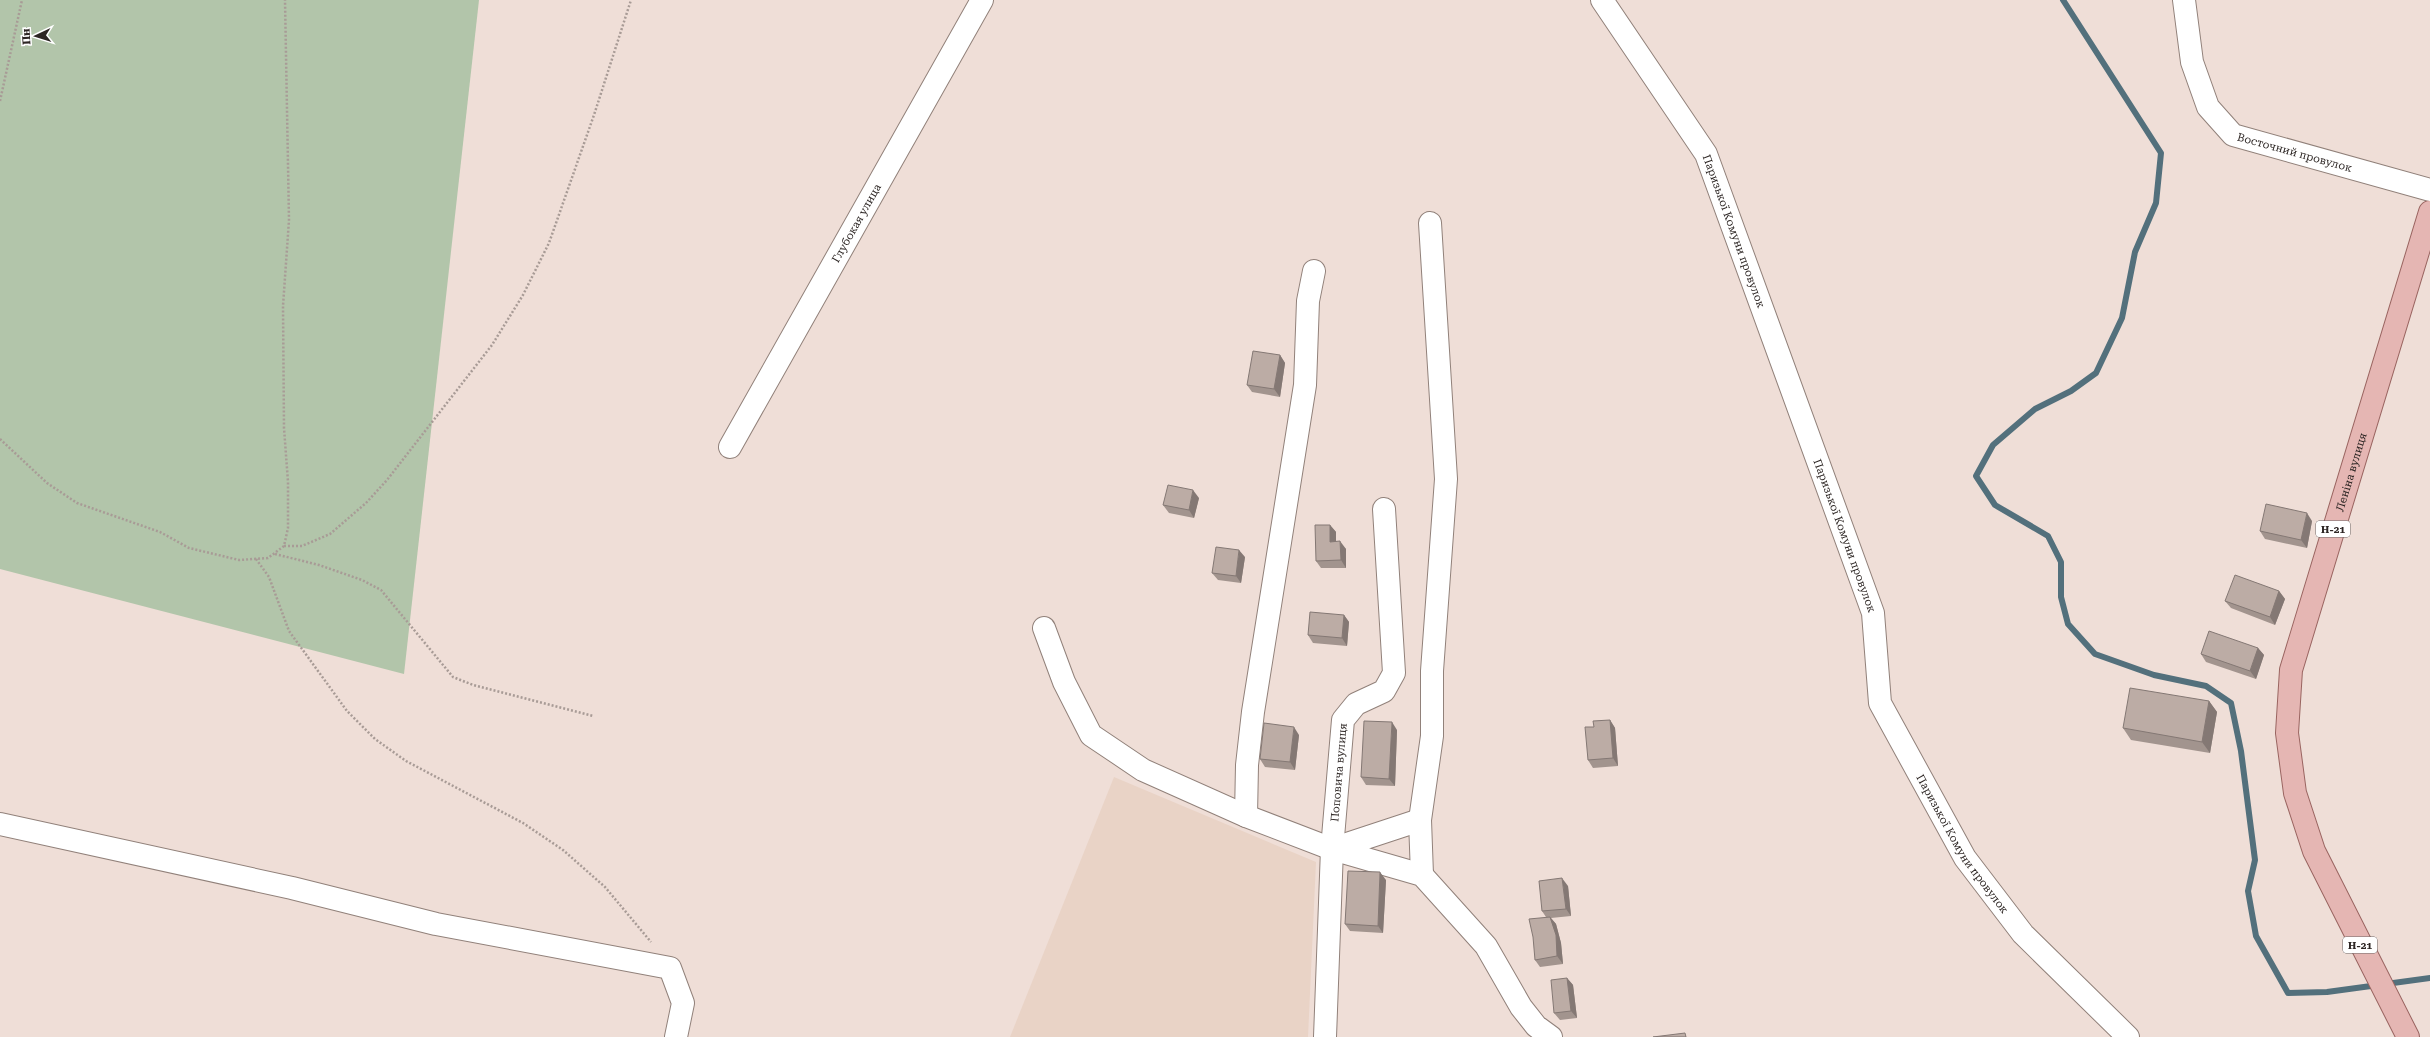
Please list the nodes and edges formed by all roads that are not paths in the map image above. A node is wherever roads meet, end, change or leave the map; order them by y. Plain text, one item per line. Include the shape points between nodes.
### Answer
1 (982, 0) edge
2 (1602, 0) edge
3 (2184, 0) edge
4 (2430, 190) edge
5 (2430, 212) edge
6 (1430, 223) dead end
7 (1314, 271) dead end
8 (730, 447) dead end
9 (1384, 509) dead end
10 (1044, 628) dead end
11 (1246, 816) junction
12 (1420, 820) junction
13 (0, 824) edge
14 (1332, 849) junction
15 (1422, 875) junction
16 (676, 1037) edge
17 (1325, 1037) edge
18 (1551, 1037) edge
19 (2128, 1037) edge
20 (2408, 1037) edge

1 - 8 street, Глубокая улица
2 - 19 street, Паризької Комуни провулок via 1706,154 1873,613 1880,703 1965,858 2023,934
3 - 4 street, Восточний провулок via 2194,70 2208,106 2233,135
5 - 20 main road, Леніна вулиця / Н-21 via 2291,670 2286,733 2295,793 2314,851
6 - 12 street via 1446,479 1432,671 1432,736
7 - 11 street via 1308,301 1305,385 1253,712 1247,765
9 - 14 street, Поповича вулиця via 1394,673 1384,691 1356,704 1343,720
10 - 11 street via 1064,682 1091,735 1143,770
11 - 14 street
12 - 14 street
12 - 15 street
13 - 16 street via 292,888 436,924 670,968 683,1003
14 - 15 street
14 - 17 street, Поповича вулиця
15 - 18 street via 1486,946 1521,1007 1536,1026

